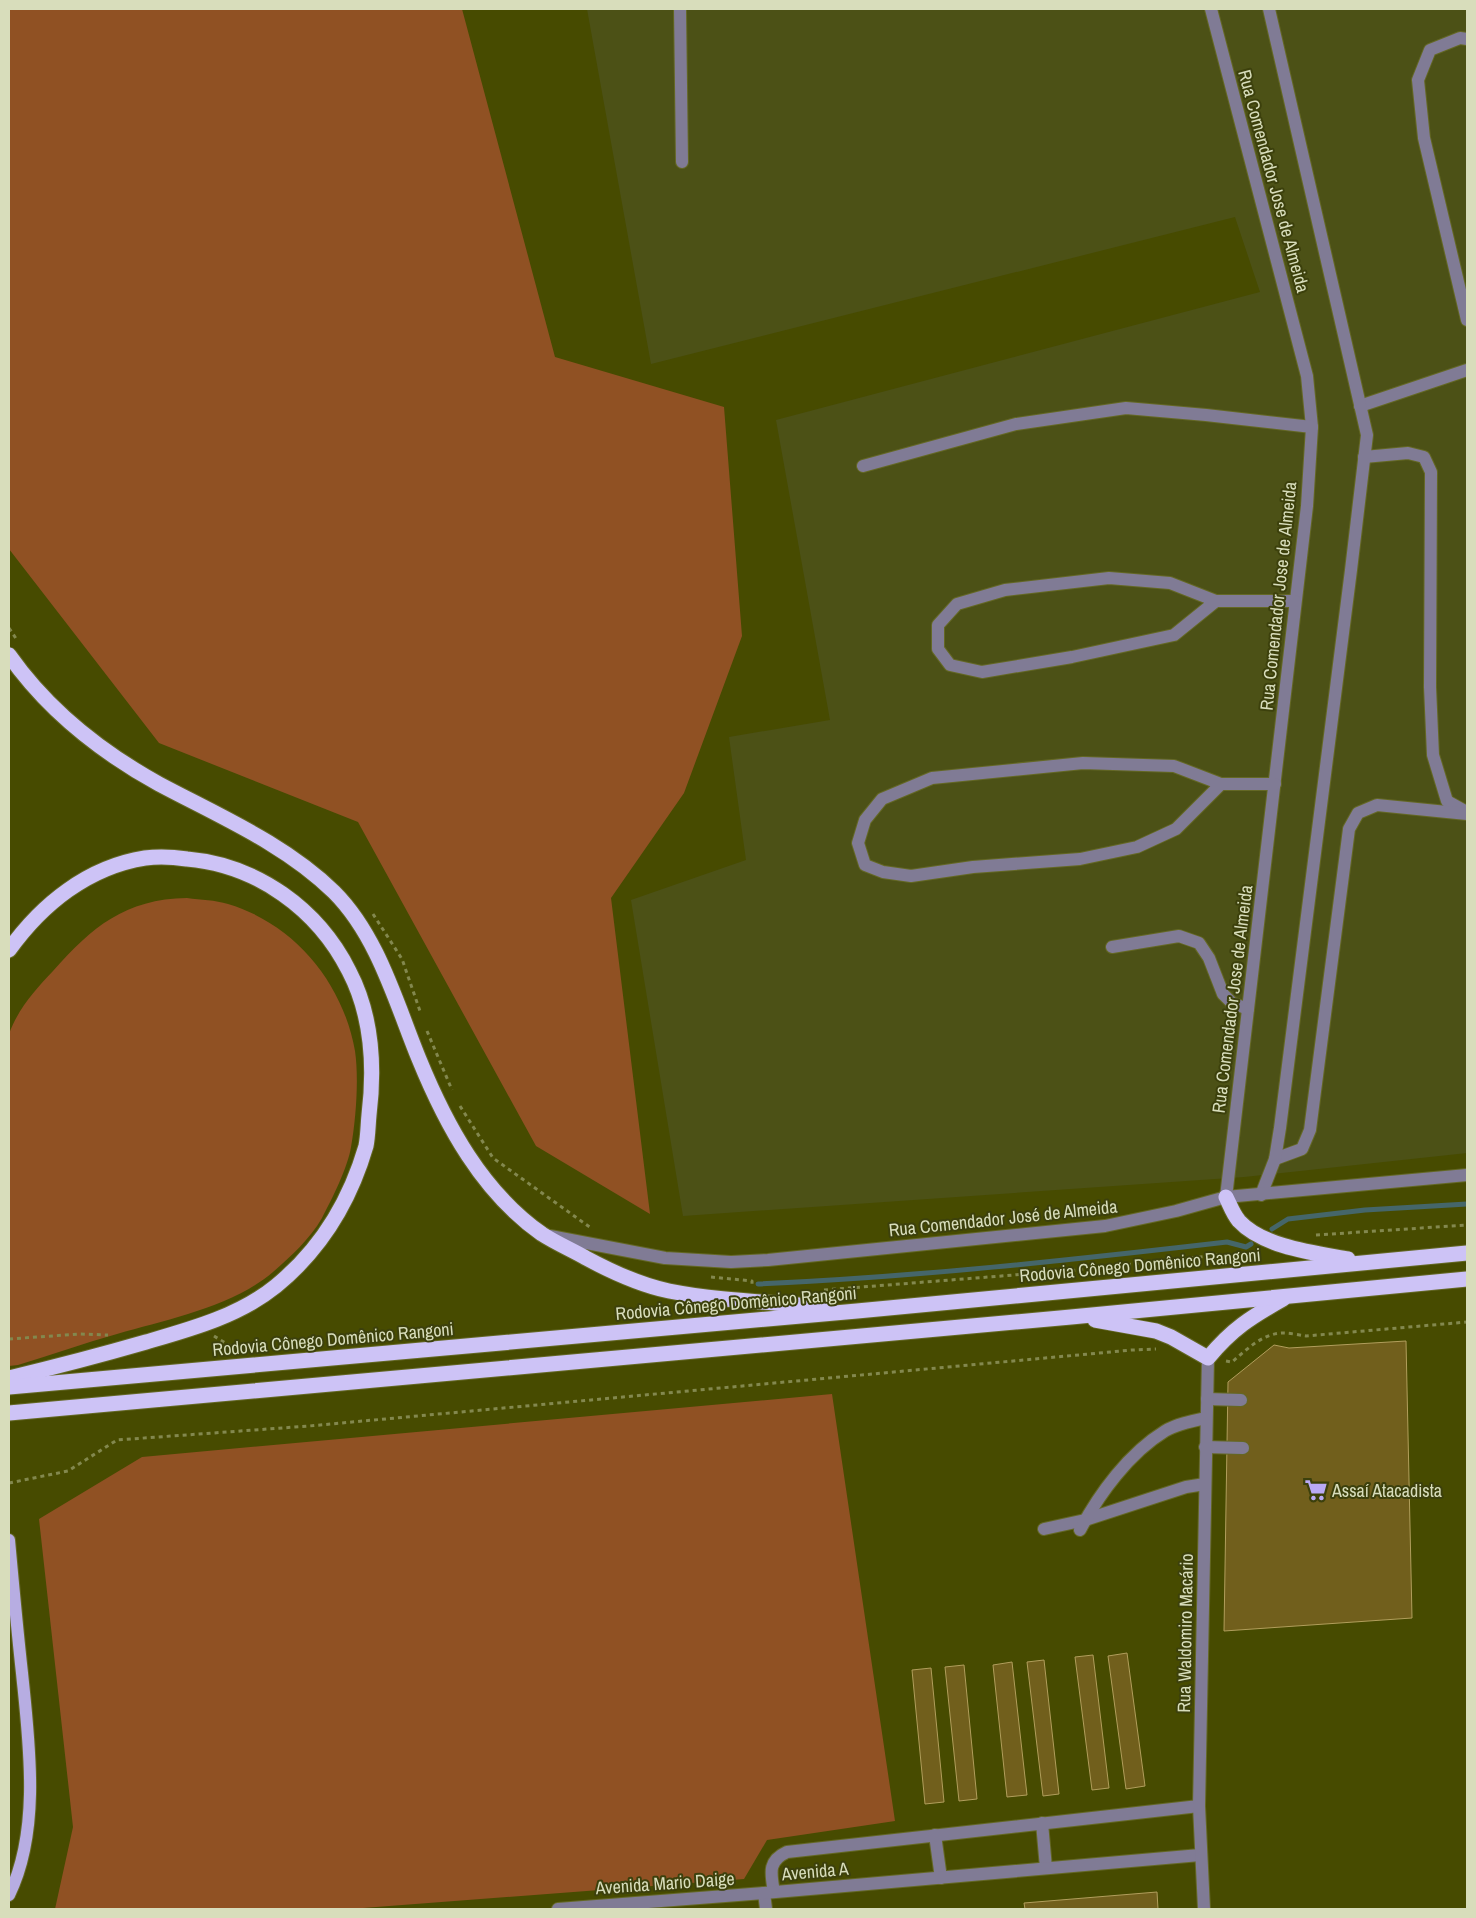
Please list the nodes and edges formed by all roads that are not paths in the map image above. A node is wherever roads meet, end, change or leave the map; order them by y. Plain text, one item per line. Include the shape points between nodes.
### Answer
1 (680, 9) edge
2 (1211, 9) edge
3 (1269, 9) edge
4 (1467, 39) edge
5 (682, 162) dead end
6 (1467, 320) edge
7 (1467, 370) edge
8 (1360, 406) junction
9 (1312, 427) junction
10 (1364, 457) junction
11 (863, 466) dead end
12 (1295, 601) junction
13 (1216, 602) junction
14 (9, 655) edge
15 (1221, 784) junction
16 (1275, 784) junction
17 (1467, 813) edge
18 (1112, 947) dead end
19 (9, 950) edge
20 (1248, 1009) junction
21 (1275, 1159) junction
22 (1467, 1176) edge
23 (1261, 1195) junction
24 (1226, 1197) junction
25 (542, 1234) junction
26 (1467, 1253) edge
27 (1364, 1263) junction
28 (1467, 1279) edge
29 (1289, 1296) junction
30 (857, 1311) junction
31 (1071, 1317) junction
32 (1208, 1358) junction
33 (9, 1378) edge
34 (9, 1387) edge
35 (1206, 1399) junction
36 (1241, 1400) dead end
37 (9, 1413) edge
38 (1206, 1418) junction
39 (1205, 1447) junction
40 (1243, 1448) dead end
41 (1205, 1484) junction
42 (1083, 1525) junction
43 (1044, 1529) dead end
44 (9, 1540) edge
45 (1200, 1806) junction
46 (1042, 1823) junction
47 (935, 1835) junction
48 (1200, 1855) junction
49 (1046, 1868) junction
50 (941, 1878) junction
51 (769, 1893) junction
52 (9, 1895) edge
53 (558, 1909) edge
54 (766, 1909) edge
55 (1204, 1909) edge

1 - 5 street
2 - 9 street, Rua Comendador Jose de Almeida via 1307,376
3 - 8 street
4 - 6 street via 1460,38 1430,50 1418,80 1424,138
7 - 8 street
8 - 10 street via 1367,435
9 - 11 street via 1126,408 1016,424
9 - 12 street, Rua Comendador Jose de Almeida via 1307,506
10 - 17 street via 1408,453 1424,457 1431,472 1430,687 1433,755 1447,801
10 - 21 street
12 - 13 street
12 - 16 street, Rua Comendador Jose de Almeida
13 - 13 street via 1174,635 1072,657 982,672 950,665 938,649 938,625 957,604 1005,590 1109,578 1170,583
14 - 25 highway via 69,723 156,782 284,853 335,894 376,955 436,1100 463,1148 483,1178
15 - 15 street via 1174,766 1083,763 932,778 882,798 865,820 858,843 865,865 883,872 911,876 973,867 1080,859 1137,847 1176,829
15 - 16 street
16 - 20 street, Rua Comendador Jose de Almeida
17 - 21 street via 1377,805 1358,813 1349,829 1310,1130 1302,1149
18 - 20 street via 1179,936 1199,943 1209,958 1223,994 1232,1003
19 - 33 highway via 43,910 65,891 127,862 173,858 222,864 267,883 287,896 331,941 349,970 362,1002 370,1037 372,1088 366,1144 333,1224 306,1258 275,1287 243,1308 198,1326
20 - 24 street, Rua Comendador Jose de Almeida
21 - 23 street
22 - 23 street, Rua Comendador José de Almeida
23 - 24 street, Rua Comendador José de Almeida
24 - 25 street, Rua Comendador José de Almeida via 1105,1226 768,1260 731,1262 665,1258
24 - 27 highway via 1240,1221 1253,1232 1272,1241
25 - 30 highway via 620,1275 667,1290 708,1298
26 - 27 highway, Rodovia Cônego Domênico Rangoni
27 - 30 highway, Rodovia Cônego Domênico Rangoni
28 - 29 highway
29 - 31 highway
29 - 32 highway via 1242,1324
30 - 34 highway, Rodovia Cônego Domênico Rangoni
31 - 32 highway via 1156,1331
31 - 37 highway
32 - 35 street, Rua Waldomiro Macário
35 - 36 street
35 - 38 street, Rua Waldomiro Macário
38 - 39 street, Rua Waldomiro Macário
38 - 42 street via 1166,1430 1143,1448 1094,1503
39 - 40 street
39 - 41 street, Rua Waldomiro Macário
41 - 42 street via 1186,1487
41 - 45 street, Rua Waldomiro Macário
42 - 43 street
44 - 52 main road via 26,1713 29,1806 21,1860
45 - 46 street, Avenida A
45 - 48 street, Rua Waldomiro Macário
46 - 47 street, Avenida A
46 - 49 street
47 - 50 street
47 - 51 street, Avenida A via 787,1852 778,1856 772,1865
48 - 49 street, Avenida A
48 - 55 street, Rua Waldomiro Macário
49 - 50 street, Avenida A
50 - 51 street, Avenida A
51 - 53 street, Avenida Mario Daige
51 - 54 street

